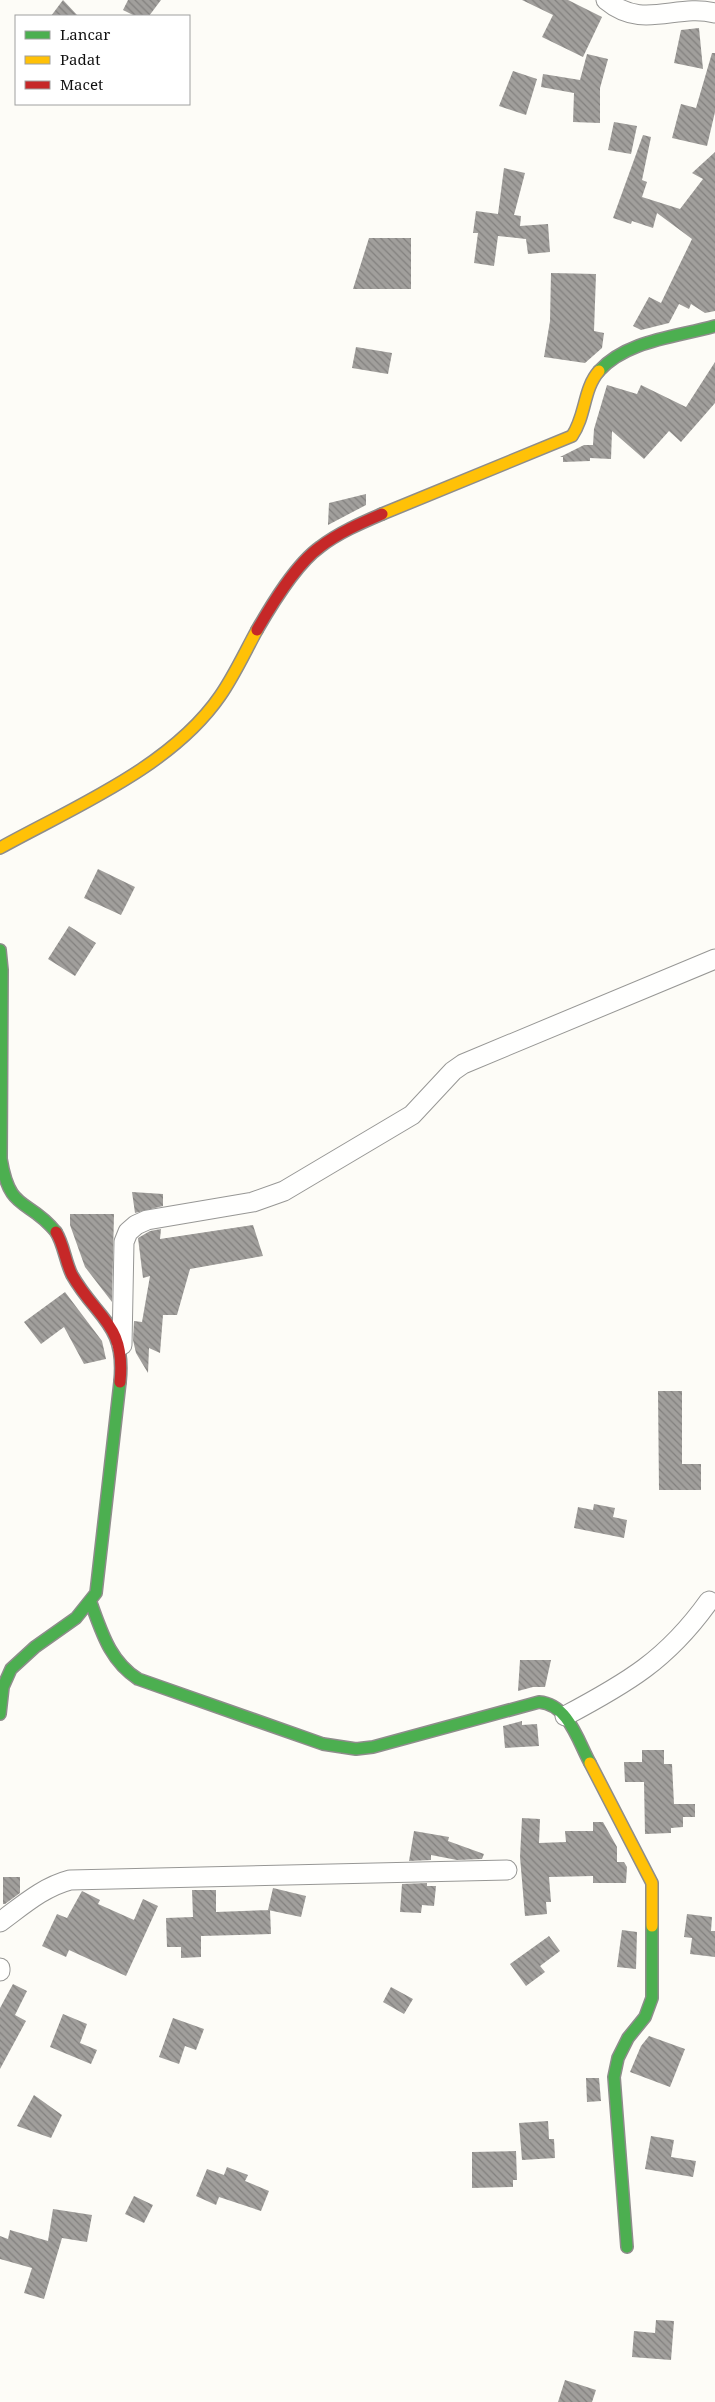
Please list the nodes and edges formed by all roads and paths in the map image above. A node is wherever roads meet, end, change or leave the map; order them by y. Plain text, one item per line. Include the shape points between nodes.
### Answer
1 (606, 0) edge
2 (715, 13) edge
3 (715, 326) edge
4 (0, 848) edge
5 (0, 950) edge
6 (715, 960) edge
7 (122, 1351) junction
8 (710, 1601) dead end
9 (90, 1603) junction
10 (0, 1714) edge
11 (565, 1716) junction
12 (507, 1870) dead end
13 (0, 1922) edge
14 (627, 2247) dead end

1 - 2 street via 640,16 699,11
3 - 4 street via 618,355 602,366 595,375 579,428 572,436 363,522 319,547 268,611 220,696 197,724 135,774
5 - 7 street via 1,1159 6,1188 18,1203 59,1235 72,1274 106,1317
6 - 7 street via 463,1064 412,1115 284,1191 253,1202 161,1216 136,1225 124,1242
7 - 9 street via 98,1578 96,1593
8 - 11 street via 695,1622 657,1661 622,1686
9 - 10 street via 11,1670 4,1684
9 - 11 street via 111,1655 126,1673 138,1680 323,1744 356,1748 373,1746 534,1702 551,1703
11 - 14 street via 652,1882 652,1998 645,2017 628,2038 618,2058 614,2077
12 - 13 street via 70,1880 44,1890

